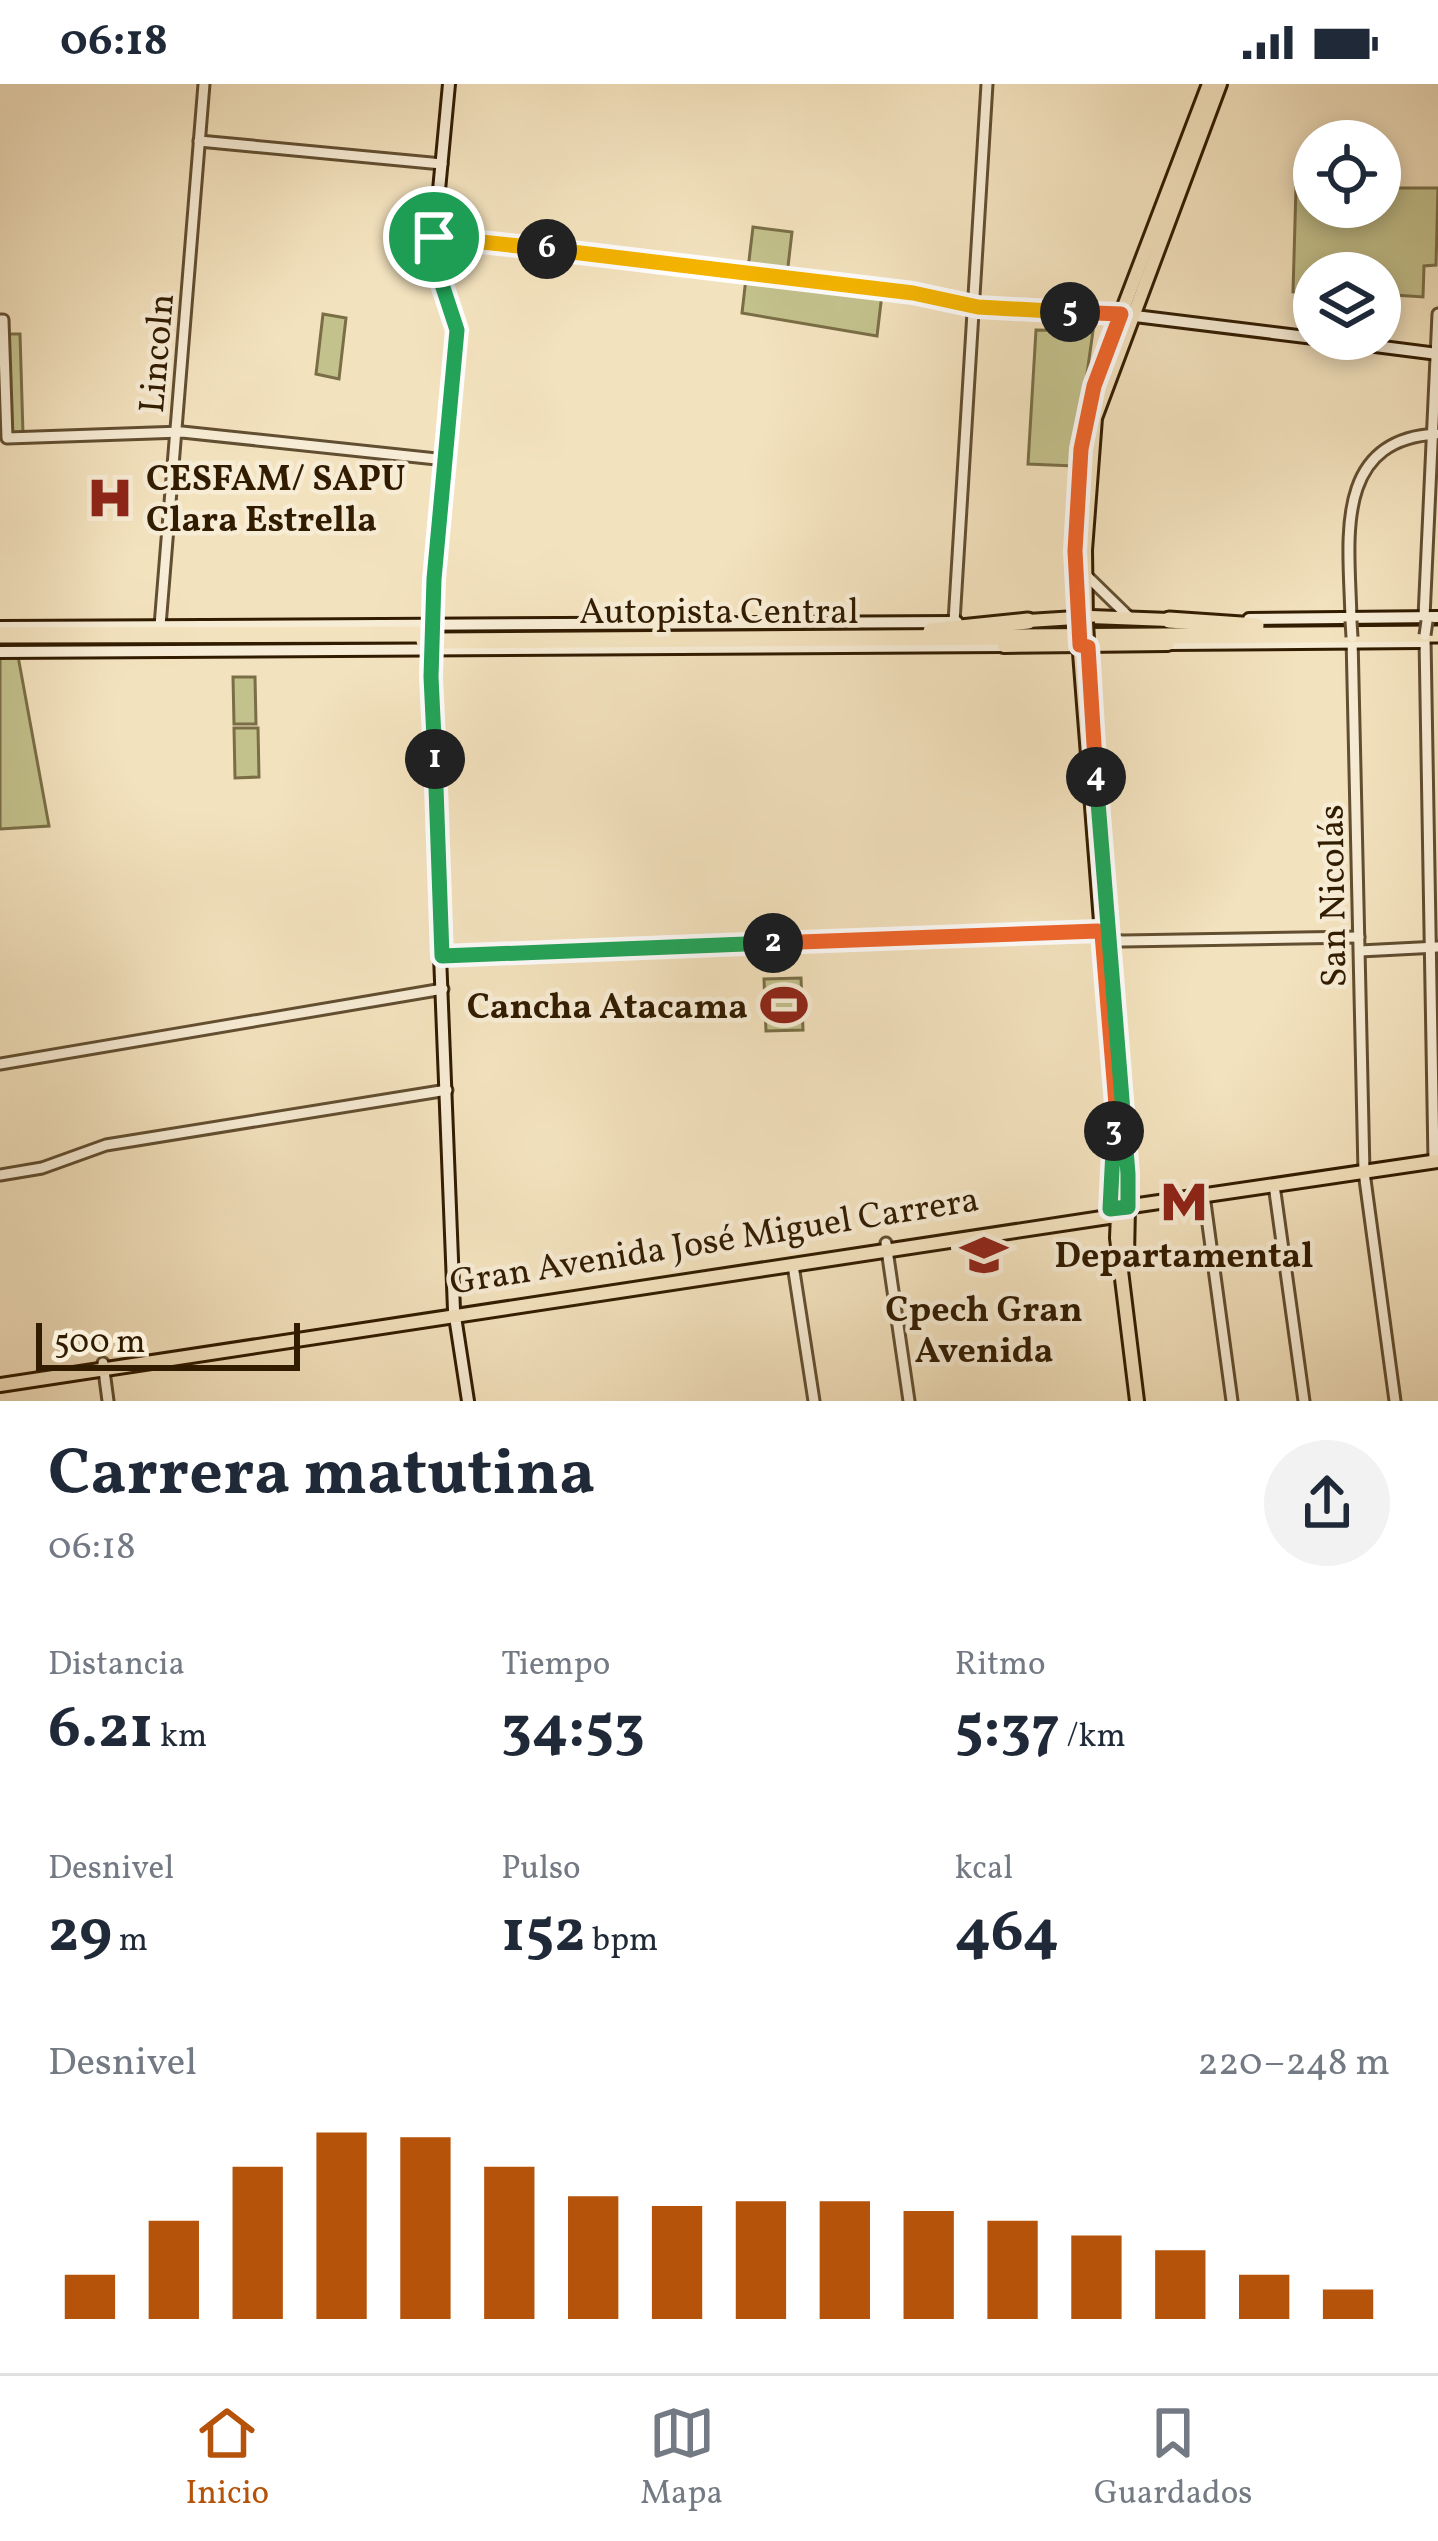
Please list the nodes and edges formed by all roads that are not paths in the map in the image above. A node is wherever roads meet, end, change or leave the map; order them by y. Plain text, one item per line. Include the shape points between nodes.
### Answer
1 (204, 84) edge
2 (449, 84) edge
3 (987, 84) edge
4 (1209, 84) edge
5 (1220, 84) edge
6 (200, 141) junction
7 (442, 164) junction
8 (434, 237) junction
9 (974, 306) junction
10 (1127, 315) junction
11 (1438, 319) edge
12 (2, 320) edge
13 (1293, 336) edge
14 (1401, 350) edge
15 (1437, 354) edge
16 (1438, 389) edge
17 (176, 432) junction
18 (1434, 434) edge
19 (446, 460) junction
20 (1084, 571) junction
21 (1130, 618) junction
22 (1082, 620) junction
23 (1169, 620) junction
24 (1351, 620) junction
25 (1028, 621) junction
26 (954, 622) junction
27 (160, 626) junction
28 (1431, 628) edge
29 (1265, 631) junction
30 (926, 634) junction
31 (431, 638) junction
32 (0, 639) edge
33 (1352, 639) junction
34 (1168, 644) junction
35 (1087, 645) junction
36 (1004, 646) junction
37 (1434, 865) edge
38 (1105, 936) junction
39 (1359, 937) junction
40 (1434, 948) edge
41 (1360, 951) junction
42 (442, 956) junction
43 (443, 989) junction
44 (0, 1064) edge
45 (447, 1090) junction
46 (1119, 1094) junction
47 (1120, 1117) junction
48 (1437, 1163) edge
49 (0, 1175) edge
50 (1364, 1175) junction
51 (1273, 1189) junction
52 (1205, 1199) junction
53 (1119, 1211) junction
54 (886, 1247) junction
55 (796, 1261) junction
56 (455, 1313) junction
57 (1130, 1315) junction
58 (103, 1366) junction
59 (0, 1382) edge
60 (108, 1401) edge
61 (468, 1401) edge
62 (814, 1401) edge
63 (909, 1401) edge
64 (1140, 1401) edge
65 (1232, 1401) edge
66 (1304, 1401) edge
67 (1394, 1401) edge

1 - 6 street, Lincoln
2 - 7 main road
3 - 9 street
4 - 10 main road
5 - 10 main road
6 - 7 street
6 - 17 street, Lincoln
7 - 8 main road
8 - 9 street
8 - 19 main road via 457,330
9 - 10 street
9 - 26 street
10 - 13 main road
10 - 20 main road via 1093,430
10 - 22 main road via 1094,386 1081,449 1075,551
11 - 15 street
12 - 17 street via 7,437
14 - 15 main road
15 - 18 street
16 - 18 street
17 - 19 street
17 - 27 street, Lincoln
18 - 24 street, San Nicolás via 1388,447 1357,484
18 - 28 street
19 - 31 main road
20 - 21 street
20 - 22 main road
21 - 22 main road
21 - 23 main road
22 - 25 main road
22 - 35 main road, bridge
23 - 24 main road
23 - 29 highway
24 - 28 main road
24 - 33 street, San Nicolás, bridge
25 - 26 main road
25 - 30 highway
26 - 31 main road
27 - 31 main road
27 - 32 main road
28 - 29 highway, Autopista Central
28 - 33 main road
28 - 37 street
29 - 30 highway, Autopista Central
29 - 34 highway
30 - 31 highway, Autopista Central
30 - 36 highway
31 - 32 highway, Autopista Central
31 - 36 main road
31 - 42 main road
33 - 34 main road
33 - 39 street, San Nicolás
34 - 35 main road
35 - 36 main road
35 - 38 main road
37 - 40 street
38 - 39 street
38 - 42 street
38 - 46 main road
38 - 47 main road
39 - 41 street, San Nicolás
40 - 41 street
40 - 48 street
41 - 50 street, San Nicolás
42 - 43 main road
43 - 44 street
43 - 45 main road
45 - 49 street via 106,1144
45 - 56 main road
46 - 47 main road
46 - 57 main road
47 - 53 main road
47 - 57 main road via 1118,1238
48 - 50 main road, Gran Avenida José Miguel Carrera
50 - 51 main road, Gran Avenida José Miguel Carrera
50 - 67 street, San Nicolás
51 - 52 main road, Gran Avenida José Miguel Carrera
51 - 66 street
52 - 53 main road, Gran Avenida José Miguel Carrera
52 - 65 street
53 - 54 main road, Gran Avenida José Miguel Carrera
53 - 57 main road
54 - 55 main road, Gran Avenida José Miguel Carrera
54 - 63 street
55 - 56 main road, Gran Avenida José Miguel Carrera
55 - 62 street
56 - 58 main road, Gran Avenida José Miguel Carrera
56 - 61 main road
57 - 64 main road
58 - 59 main road, Gran Avenida José Miguel Carrera
58 - 60 street

